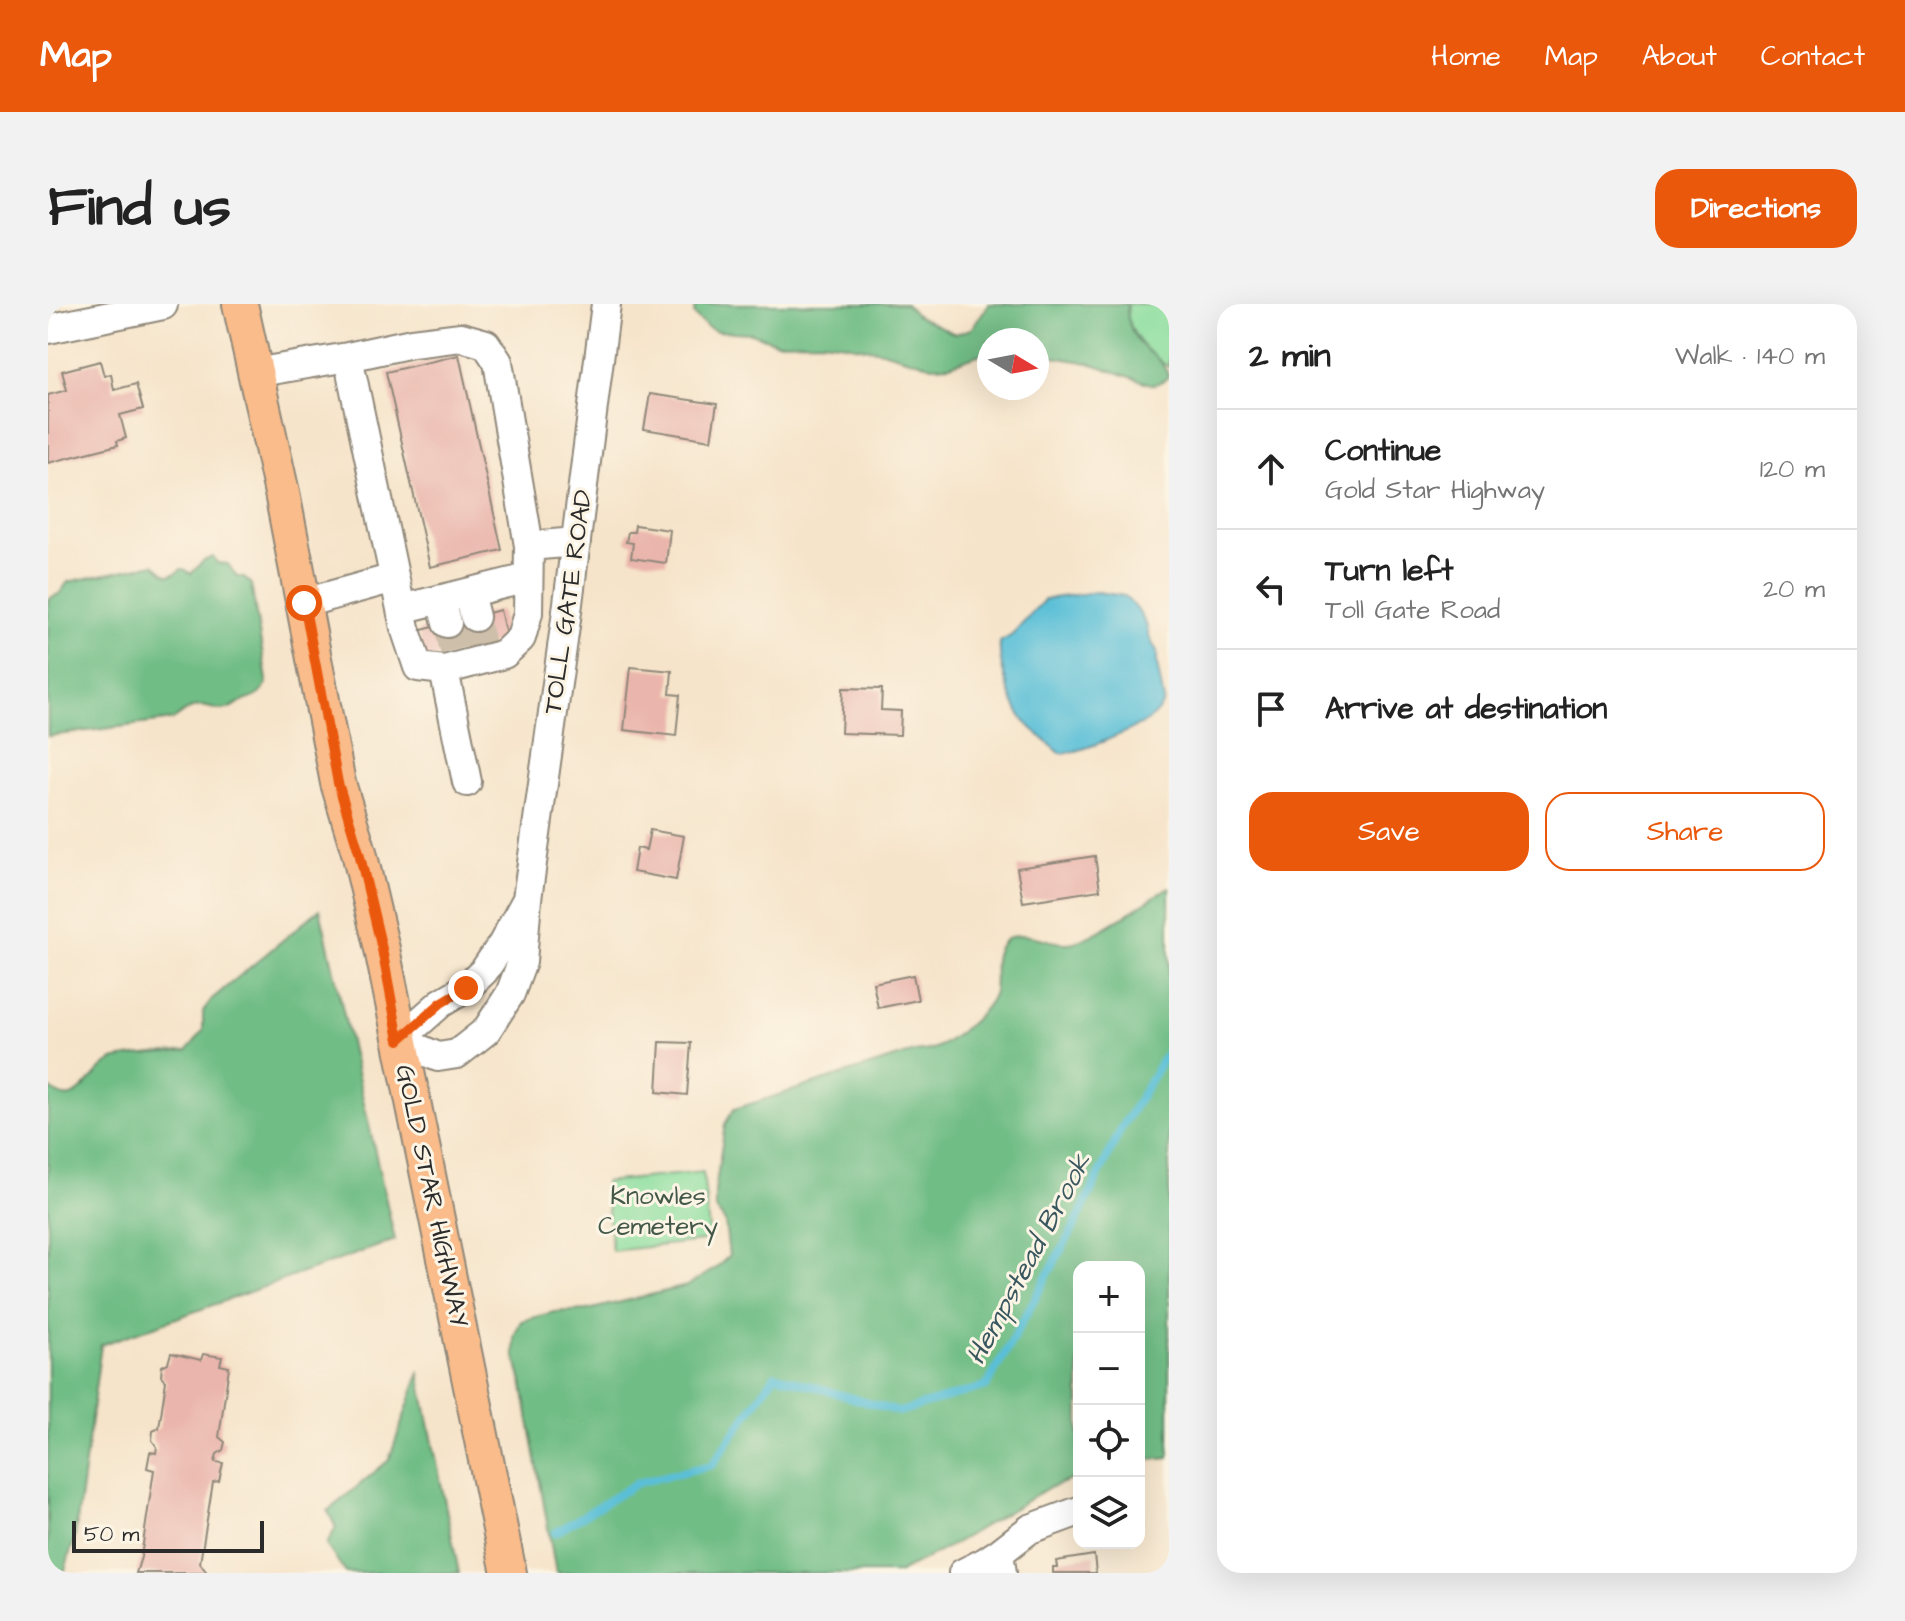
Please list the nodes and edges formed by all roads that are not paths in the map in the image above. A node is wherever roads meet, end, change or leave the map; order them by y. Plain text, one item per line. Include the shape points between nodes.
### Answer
1 (240, 304) edge
2 (606, 304) edge
3 (163, 305) edge
4 (48, 329) edge
5 (348, 357) junction
6 (254, 373) junction
7 (576, 542) junction
8 (529, 546) junction
9 (394, 578) junction
10 (528, 578) junction
11 (304, 603) junction
12 (401, 609) junction
13 (465, 659) junction
14 (467, 782) dead end
15 (527, 899) junction
16 (399, 1040) junction
17 (1073, 1513) edge
18 (1000, 1563) edge
19 (509, 1573) edge
20 (963, 1573) edge

1 - 6 main road, GOLD STAR HIGHWAY
2 - 7 street, TOLL GATE ROAD
3 - 4 street
5 - 6 street
5 - 8 street via 461,337 486,344 498,362
5 - 9 street
6 - 11 main road, GOLD STAR HIGHWAY
7 - 8 street
7 - 15 street, TOLL GATE ROAD
8 - 10 street
9 - 11 street
9 - 12 street
10 - 12 street via 458,608
10 - 13 street via 528,613 521,638 504,654
11 - 16 main road, GOLD STAR HIGHWAY via 338,783 359,852
12 - 13 street via 418,667
13 - 14 street
15 - 16 street, TOLL GATE ROAD via 484,971
15 - 16 street, TOLL GATE ROAD via 522,962 510,994 486,1031 457,1054 438,1057
16 - 19 main road, GOLD STAR HIGHWAY
17 - 18 street via 1030,1529
18 - 20 street via 985,1562

